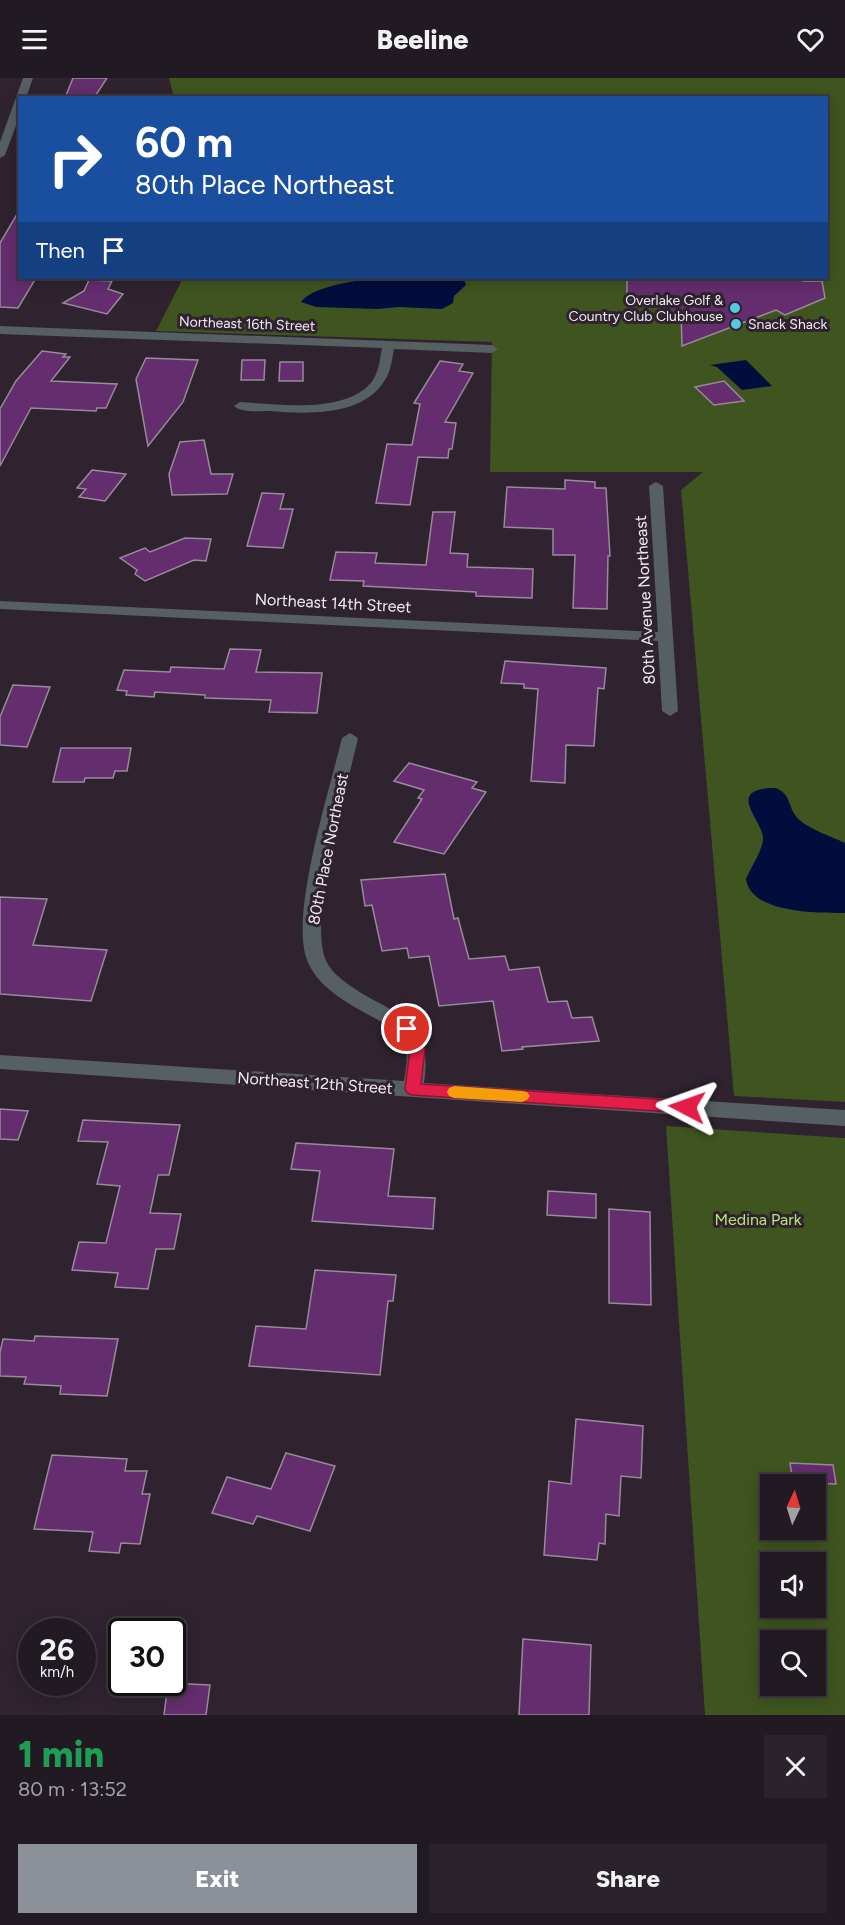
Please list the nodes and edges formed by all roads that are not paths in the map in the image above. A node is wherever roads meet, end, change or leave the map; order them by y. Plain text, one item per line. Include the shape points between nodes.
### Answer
1 (28, 78) edge
2 (21, 96) edge
3 (18, 105) edge
4 (0, 155) edge
5 (0, 330) edge
6 (389, 345) junction
7 (492, 349) dead end
8 (240, 406) dead end
9 (656, 486) dead end
10 (0, 605) edge
11 (665, 637) junction
12 (670, 711) dead end
13 (350, 738) dead end
14 (0, 1062) edge
15 (412, 1089) junction
16 (845, 1118) edge

1 - 2 street
3 - 4 street
5 - 6 street, Northeast 16th Street
6 - 7 street, Northeast 16th Street
6 - 8 street via 377,384 350,401 329,407
9 - 11 street, 80th Avenue Northeast
10 - 11 street, Northeast 14th Street
11 - 12 street, 80th Avenue Northeast
13 - 15 street, 80th Place Northeast via 321,871 312,929 314,956 324,973 413,1037 418,1049
14 - 15 street, Northeast 12th Street
15 - 16 street, Northeast 12th Street

